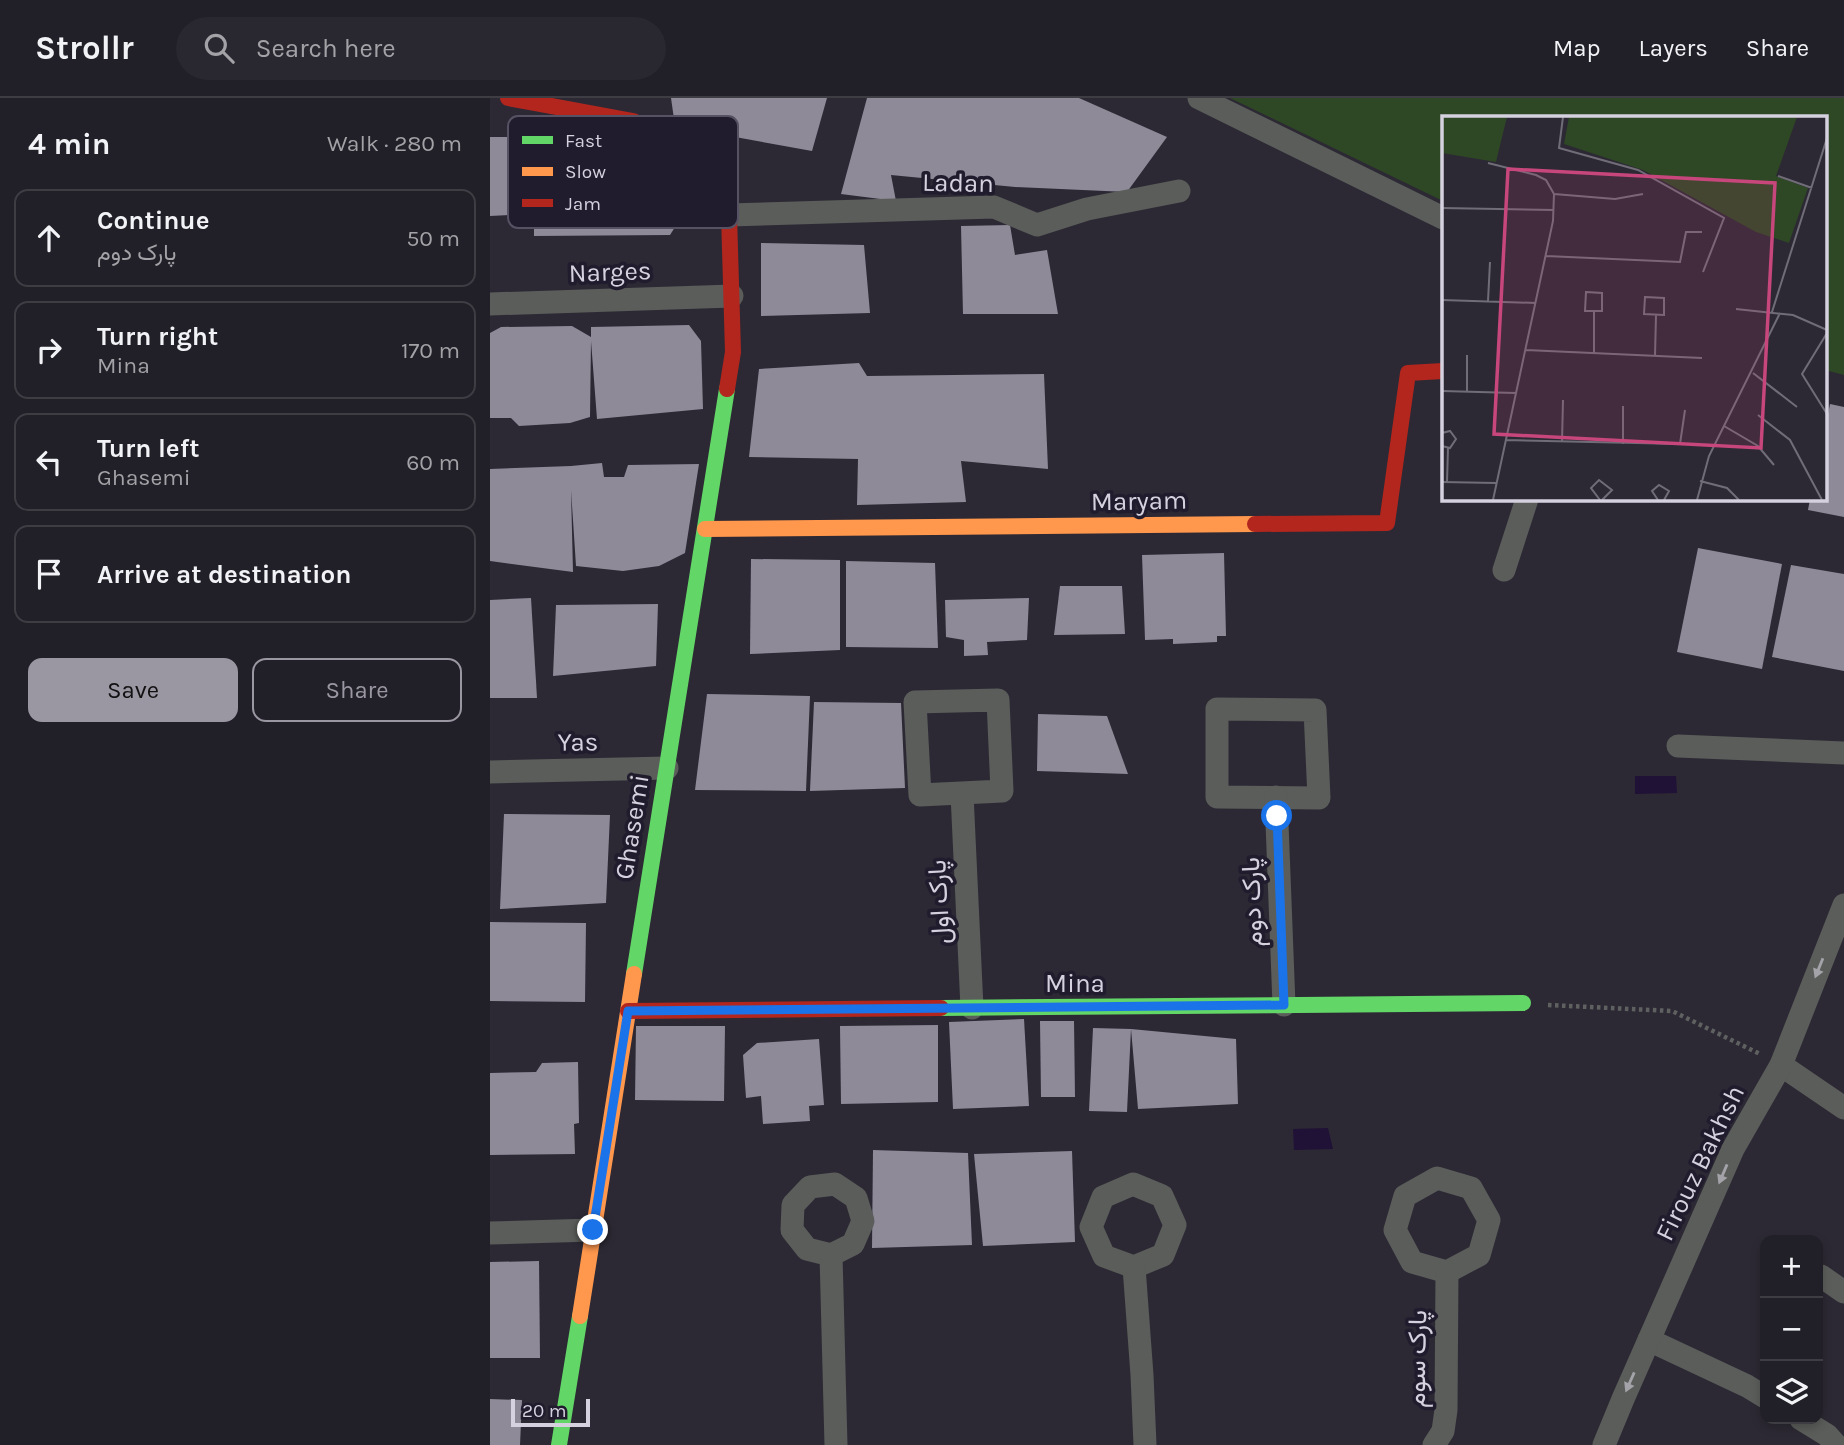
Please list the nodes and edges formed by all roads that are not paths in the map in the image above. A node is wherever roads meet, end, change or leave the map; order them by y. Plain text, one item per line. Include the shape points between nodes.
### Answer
1 (508, 98) edge
2 (1199, 98) edge
3 (606, 116) edge
4 (1179, 191) dead end
5 (738, 215) edge
6 (1442, 218) edge
7 (729, 228) edge
8 (732, 296) junction
9 (490, 304) edge
10 (1442, 371) edge
11 (1527, 500) edge
12 (705, 530) junction
13 (1504, 570) dead end
14 (1678, 746) dead end
15 (1844, 753) edge
16 (667, 768) junction
17 (490, 772) edge
18 (962, 794) junction
19 (1276, 797) junction
20 (1844, 905) edge
21 (1523, 1003) road end
22 (1284, 1005) junction
23 (972, 1008) junction
24 (628, 1011) junction
25 (1781, 1065) junction
26 (1844, 1108) edge
27 (593, 1230) junction
28 (490, 1233) edge
29 (831, 1255) dead end
30 (1134, 1268) dead end
31 (1447, 1272) junction
32 (1823, 1277) edge
33 (1844, 1292) edge
34 (1649, 1340) junction
35 (1760, 1394) edge
36 (1809, 1424) edge
37 (559, 1445) edge
38 (836, 1445) edge
39 (1145, 1445) edge
40 (1434, 1445) edge
41 (1604, 1445) edge
42 (1836, 1445) edge

1 - 3 street, Ghasemi
2 - 6 street
4 - 5 street, Ladan via 1087,209 1037,225 994,207
7 - 8 street, Ghasemi
8 - 9 street, Narges
8 - 12 street, Ghasemi via 733,352
10 - 12 street, Maryam via 1408,373 1387,523
11 - 13 street
12 - 16 street, Ghasemi
14 - 15 street
16 - 17 street, Yas
16 - 24 street, Ghasemi
18 - 18 street via 920,795 915,702 998,700 1002,791
18 - 23 street, پارک اول
19 - 19 street via 1217,797 1217,709 1315,710 1319,798
19 - 22 street, پارک دوم
20 -> 25 street, Firouz Bakhsh
21 - 22 street, Mina
22 - 23 street, Mina
23 - 24 street, Mina
24 - 27 street, Ghasemi
25 - 26 street
25 -> 34 street, Firouz Bakhsh via 1733,1149
27 - 28 street
27 - 37 street, Ghasemi
29 - 38 street
30 - 39 street
31 - 31 street via 1479,1255 1489,1220 1471,1188 1437,1178 1405,1196 1395,1230 1412,1262
31 - 40 street, پارک سوم via 1446,1410 1443,1431
32 - 33 street
34 - 35 street
34 -> 41 street, Firouz Bakhsh
36 - 42 street

